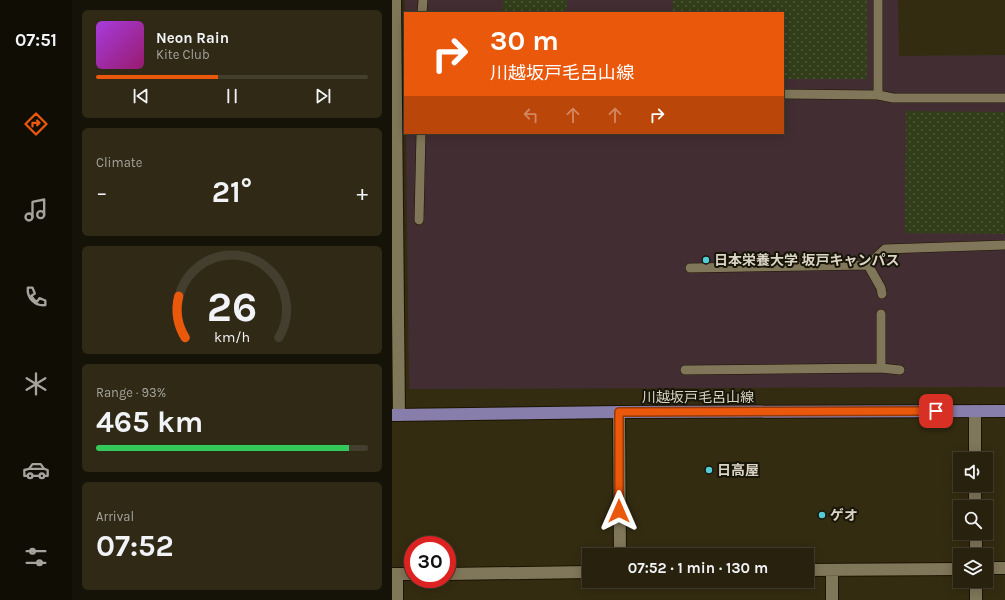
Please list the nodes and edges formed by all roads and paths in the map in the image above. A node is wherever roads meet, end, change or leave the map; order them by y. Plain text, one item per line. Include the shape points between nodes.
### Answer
1 (395, 0) edge
2 (423, 0) edge
3 (878, 0) edge
4 (422, 12) edge
5 (784, 94) edge
6 (878, 95) junction
7 (1005, 98) edge
8 (421, 134) edge
9 (419, 220) dead end
10 (1005, 245) edge
11 (868, 265) junction
12 (690, 268) dead end
13 (882, 294) dead end
14 (881, 314) dead end
15 (881, 368) junction
16 (685, 370) dead end
17 (900, 370) dead end
18 (975, 411) junction
19 (1005, 411) edge
20 (619, 412) junction
21 (396, 415) edge
22 (975, 452) edge
23 (620, 548) edge
24 (993, 568) edge
25 (1005, 568) edge
26 (953, 569) edge
27 (814, 570) edge
28 (832, 570) junction
29 (582, 572) edge
30 (395, 574) edge
31 (456, 574) edge
32 (976, 588) edge
33 (397, 600) edge
34 (832, 600) edge
35 (976, 600) edge

1 - 21 street
2 - 4 lane
3 - 6 lane
5 - 6 lane
6 - 7 lane via 893,98
8 - 9 lane
10 - 11 lane via 885,249
11 - 12 lane
11 - 13 lane
14 - 15 lane
15 - 16 lane
15 - 17 lane
18 - 19 main road, 川越坂戸毛呂山線
18 - 20 main road, 川越坂戸毛呂山線
18 - 22 street
20 - 21 main road, 川越坂戸毛呂山線
20 - 23 street
24 - 25 street
26 - 28 street
27 - 28 street
28 - 34 street
29 - 31 street
30 - 33 street
32 - 35 street

